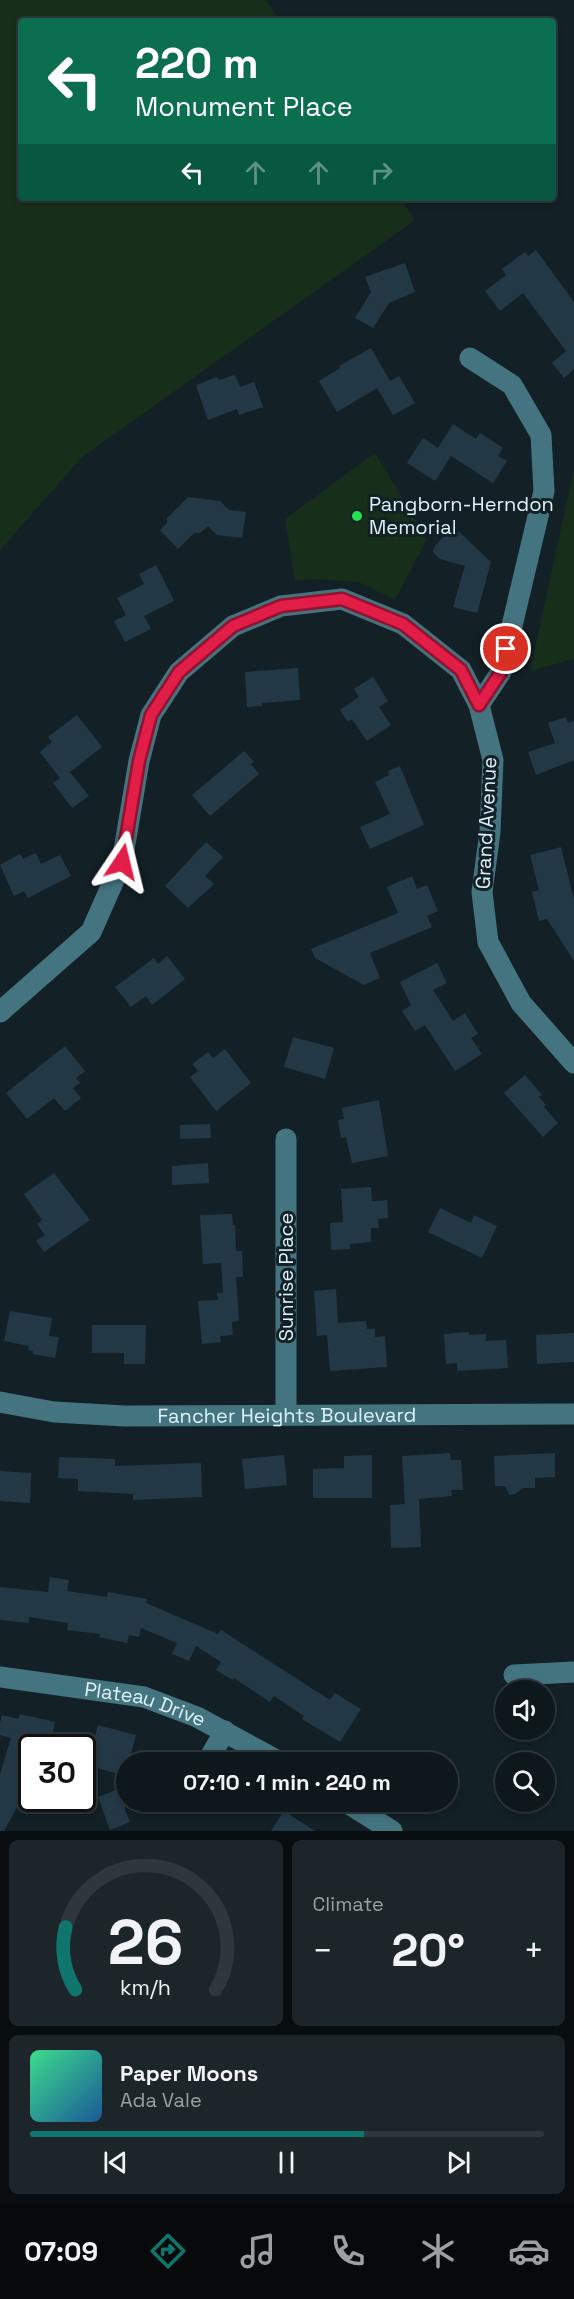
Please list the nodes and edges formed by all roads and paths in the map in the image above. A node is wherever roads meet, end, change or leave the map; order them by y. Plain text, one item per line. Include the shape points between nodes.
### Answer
1 (470, 358) dead end
2 (479, 705) junction
3 (0, 1012) edge
4 (574, 1063) edge
5 (286, 1139) dead end
6 (0, 1402) edge
7 (574, 1414) edge
8 (286, 1415) junction
9 (574, 1672) edge
10 (514, 1675) dead end
11 (0, 1677) edge
12 (225, 1731) junction
13 (213, 1752) edge
14 (262, 1752) edge
15 (362, 1812) edge
16 (392, 1831) edge

1 - 2 street via 512,385 541,435 544,492 501,672
2 - 3 street, Grand Avenue via 461,670 403,624 342,599 281,606 233,626 179,672 151,715 122,862 91,932
2 - 4 street, Grand Avenue via 493,760 482,892 488,942 521,1003
5 - 8 street, Sunrise Place
6 - 8 street, Fancher Heights Boulevard via 54,1412 125,1416
7 - 8 street, Fancher Heights Boulevard
9 - 10 street
11 - 12 street, Plateau Drive via 144,1698
12 - 13 street
12 - 14 street, Plateau Drive
15 - 16 street

